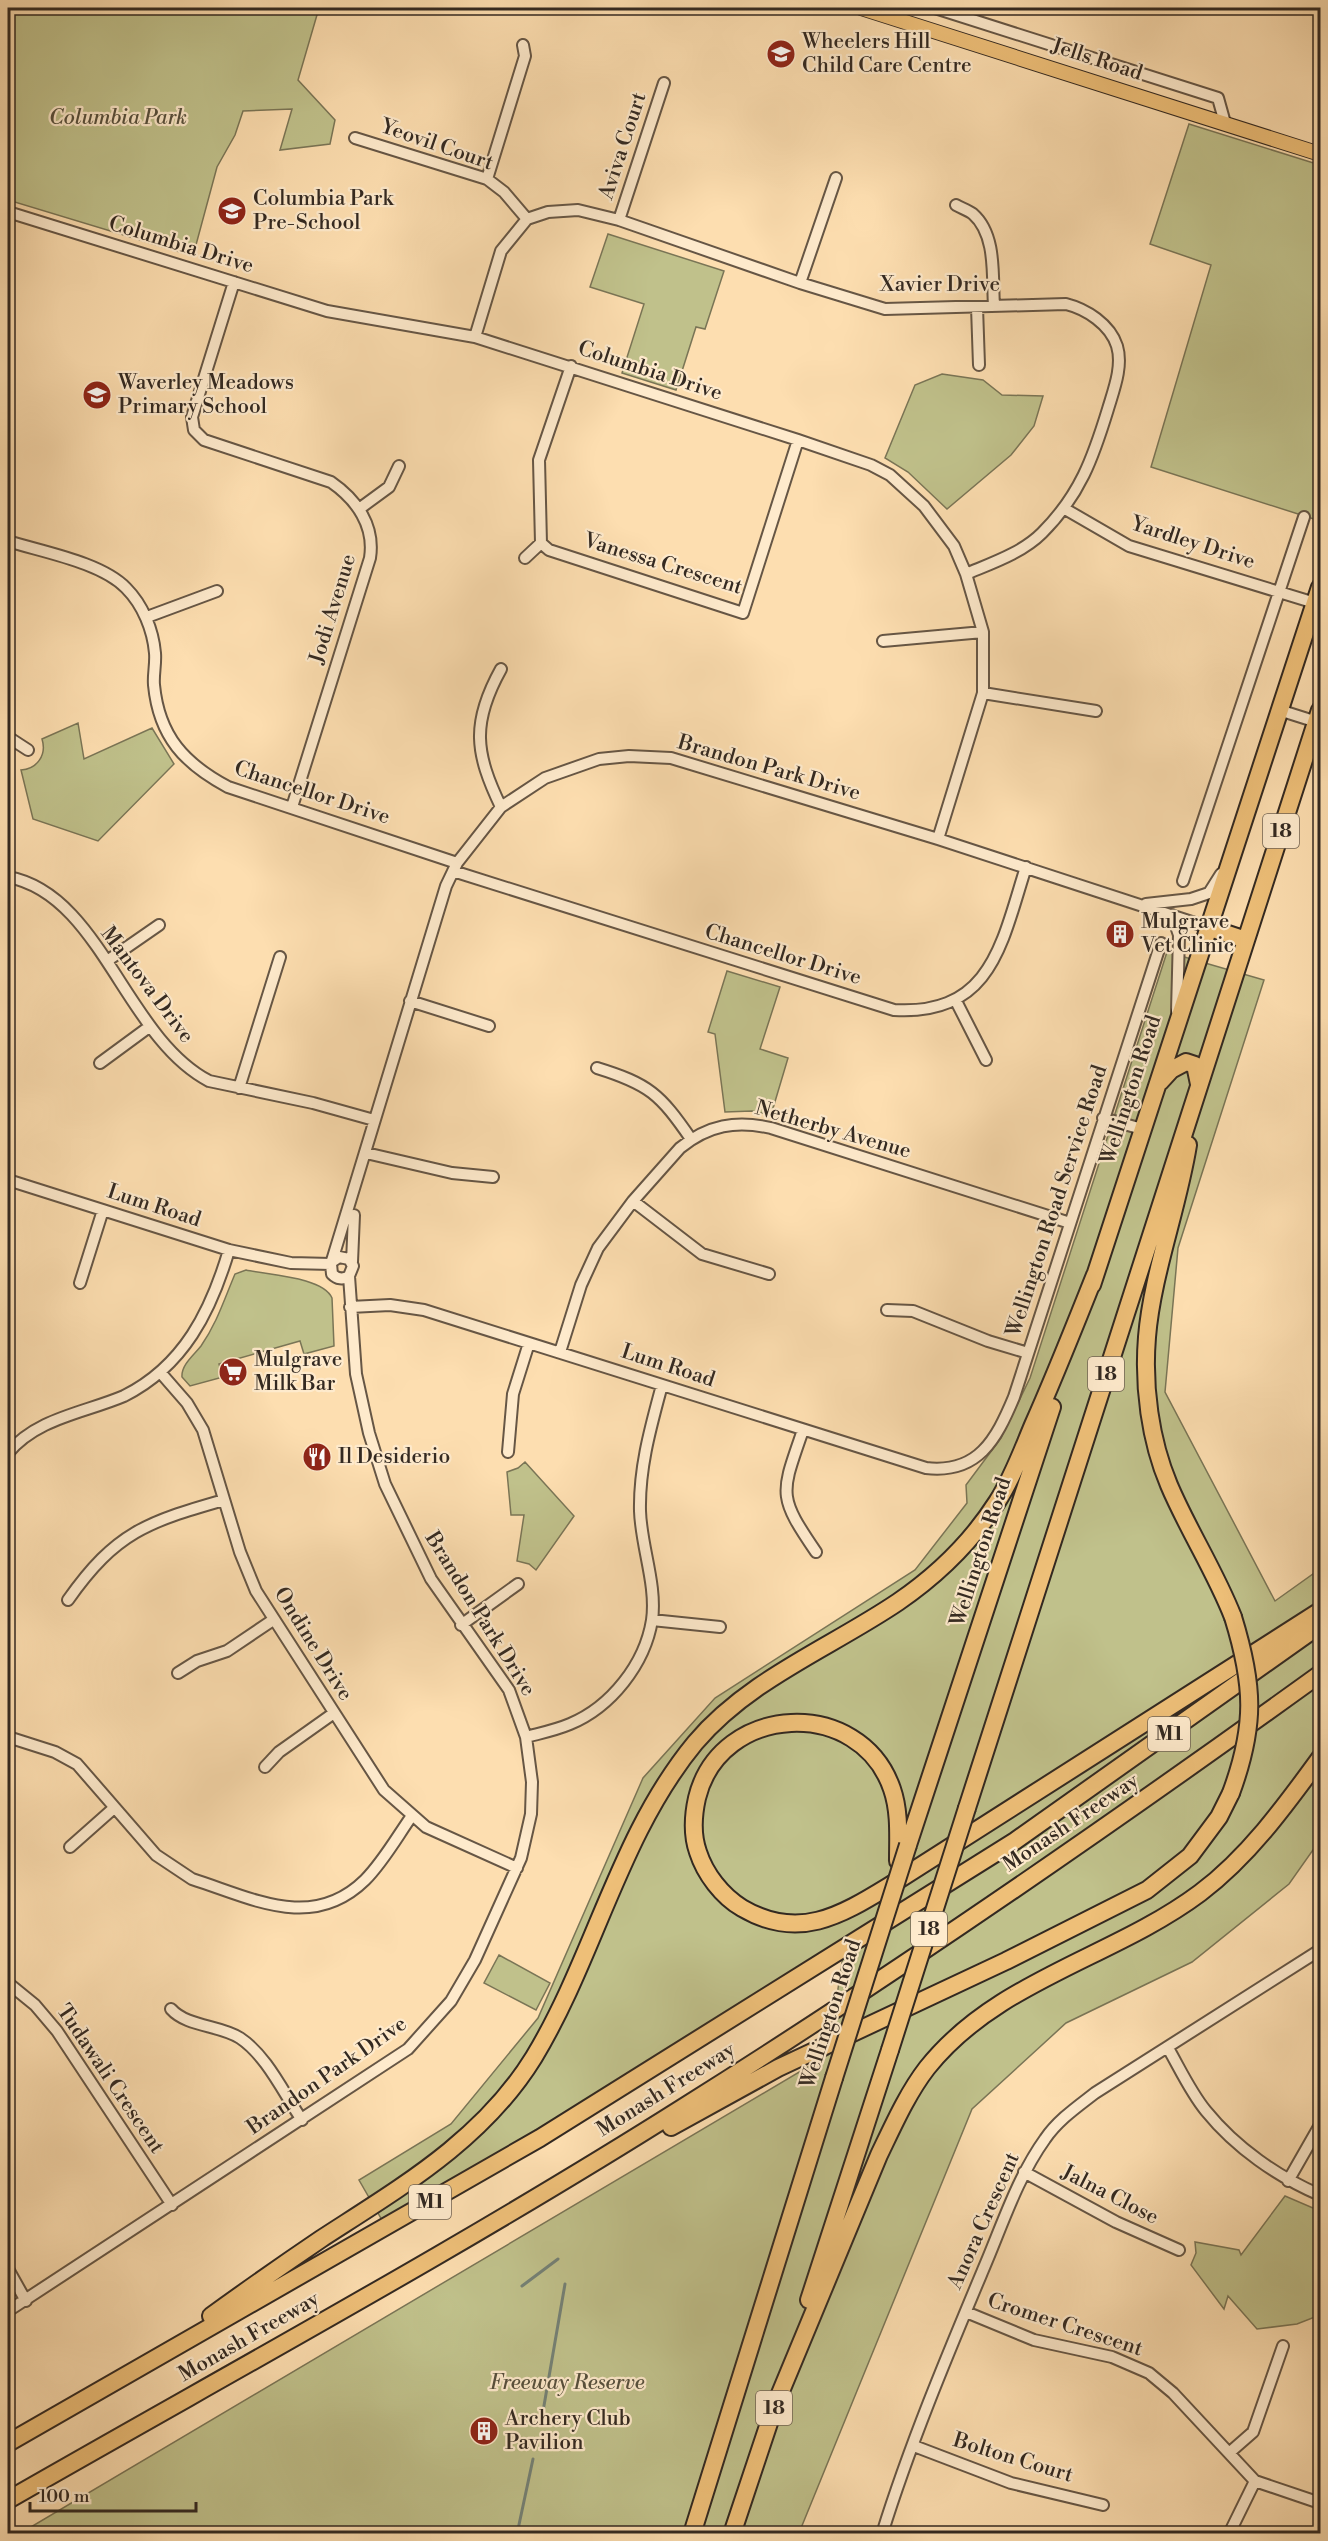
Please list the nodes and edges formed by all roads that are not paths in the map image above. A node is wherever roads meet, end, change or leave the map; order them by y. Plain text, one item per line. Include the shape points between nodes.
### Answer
1 (861, 8) edge
2 (935, 8) edge
3 (523, 45) dead end
4 (664, 83) dead end
5 (1225, 123) junction
6 (355, 138) dead end
7 (1320, 154) edge
8 (836, 178) dead end
9 (487, 179) junction
10 (956, 205) dead end
11 (8, 212) edge
12 (527, 219) junction
13 (619, 220) junction
14 (234, 282) junction
15 (800, 283) junction
16 (994, 306) junction
17 (977, 307) junction
18 (475, 337) junction
19 (979, 365) dead end
20 (571, 366) junction
21 (798, 440) junction
22 (399, 466) dead end
23 (359, 509) junction
24 (1065, 509) junction
25 (1304, 517) dead end
26 (8, 541) edge
27 (542, 543) junction
28 (525, 558) dead end
29 (966, 574) junction
30 (1320, 587) edge
31 (217, 591) dead end
32 (1279, 591) junction
33 (1315, 603) junction
34 (147, 617) junction
35 (983, 632) junction
36 (883, 640) dead end
37 (501, 669) dead end
38 (983, 693) junction
39 (1279, 710) junction
40 (1096, 711) dead end
41 (1319, 718) edge
42 (8, 737) edge
43 (28, 750) dead end
44 (292, 807) junction
45 (501, 807) junction
46 (938, 839) junction
47 (1228, 863) junction
48 (455, 867) junction
49 (1026, 867) junction
50 (8, 877) edge
51 (1183, 880) dead end
52 (1143, 904) junction
53 (1172, 915) junction
54 (159, 925) dead end
55 (1207, 927) junction
56 (1246, 940) junction
57 (1161, 943) dead end
58 (280, 957) dead end
59 (107, 961) junction
60 (410, 1001) junction
61 (956, 1002) junction
62 (1177, 1021) junction
63 (489, 1026) dead end
64 (149, 1027) junction
65 (986, 1060) dead end
66 (100, 1063) dead end
67 (597, 1068) dead end
68 (1199, 1084) junction
69 (1156, 1087) junction
70 (239, 1088) junction
71 (1103, 1118) junction
72 (374, 1120) junction
73 (1142, 1130) junction
74 (691, 1139) junction
75 (366, 1153) junction
76 (493, 1177) dead end
77 (359, 1179) junction
78 (8, 1180) edge
79 (633, 1201) junction
80 (103, 1210) junction
81 (1071, 1223) junction
82 (229, 1250) junction
83 (332, 1262) junction
84 (352, 1262) junction
85 (291, 1263) junction
86 (769, 1274) dead end
87 (1095, 1275) junction
88 (341, 1277) junction
89 (80, 1283) dead end
90 (350, 1307) junction
91 (887, 1310) dead end
92 (530, 1343) junction
93 (560, 1352) junction
94 (1028, 1353) junction
95 (160, 1372) junction
96 (663, 1385) junction
97 (803, 1430) junction
98 (9, 1445) edge
99 (508, 1452) dead end
100 (972, 1461) joint
101 (224, 1500) junction
102 (816, 1552) dead end
103 (518, 1584) dead end
104 (68, 1600) dead end
105 (1320, 1611) edge
106 (273, 1620) junction
107 (652, 1620) junction
108 (461, 1625) junction
109 (1320, 1625) edge
110 (720, 1627) dead end
111 (178, 1673) dead end
112 (1320, 1674) edge
113 (334, 1713) junction
114 (8, 1737) edge
115 (526, 1737) junction
116 (1320, 1758) edge
117 (265, 1767) dead end
118 (114, 1808) junction
119 (411, 1817) junction
120 (70, 1847) dead end
121 (903, 1848) junction
122 (517, 1868) junction
123 (1320, 1950) edge
124 (8, 1983) edge
125 (171, 2009) dead end
126 (1168, 2048) junction
127 (302, 2120) junction
128 (1320, 2126) edge
129 (1024, 2172) junction
130 (1288, 2181) junction
131 (1320, 2195) edge
132 (172, 2205) junction
133 (506, 2216) junction
134 (1179, 2250) dead end
135 (8, 2269) edge
136 (26, 2301) junction
137 (8, 2311) edge
138 (966, 2312) junction
139 (1283, 2346) dead end
140 (139, 2366) junction
141 (774, 2408) junction
142 (8, 2443) edge
143 (914, 2446) junction
144 (1229, 2453) junction
145 (1255, 2481) junction
146 (8, 2500) edge
147 (1320, 2503) edge
148 (1102, 2505) dead end
149 (692, 2534) edge
150 (732, 2534) edge
151 (882, 2534) edge
152 (1229, 2534) edge

1 - 5 main road, Jells Road
2 - 5 street via 1218,98
3 - 9 street via 525,57
4 - 13 street, Aviva Court
5 - 7 main road, Jells Road
6 - 9 street, Yeovil Court
8 - 15 street
9 - 12 street, Yeovil Court
10 - 16 street via 973,214 984,229 990,246
11 - 14 street, Columbia Drive
12 - 13 street, Xavier Drive via 548,212 578,210
12 - 18 street via 501,251
13 - 15 street, Xavier Drive
14 - 18 street, Columbia Drive via 345,315
14 - 23 street, Jodi Avenue via 192,417 194,430 204,440 331,482 346,492
15 - 17 street, Xavier Drive via 885,309
16 - 17 street, Xavier Drive
16 - 24 street, Xavier Drive via 1065,304 1081,308 1097,319 1116,345 1119,363 1115,385 1091,463
17 - 19 street
18 - 20 street, Columbia Drive
20 - 21 street, Columbia Drive
20 - 27 street via 539,460
21 - 27 street, Vanessa Crescent via 743,613 549,550
21 - 29 street, Columbia Drive via 890,475 940,526
22 - 23 street via 389,487
23 - 44 street, Jodi Avenue via 369,527 370,558
24 - 29 street, Xavier Drive via 1022,549
24 - 32 street, Yardley Drive via 1129,546
25 - 32 street
26 - 34 street, Chancellor Drive via 104,572 126,588
27 - 28 street
29 - 35 street, Columbia Drive
30 - 33 highway, Wellington Road / 18
31 - 34 street
32 - 33 street, Yardley Drive
32 - 51 street
33 - 39 highway, Wellington Road / 18
34 - 44 street, Chancellor Drive via 155,653 154,685 159,714 171,741 197,771 228,788
35 - 36 street
35 - 38 street, Columbia Drive
37 - 45 street via 485,696 478,735 483,766
38 - 40 street
38 - 46 street, Columbia Drive
39 - 41 street
39 - 47 highway, Wellington Road / 18
41 - 56 highway, 18
42 - 43 street
44 - 48 street, Chancellor Drive
45 - 46 street, Brandon Park Drive via 545,778 599,759 671,758
45 - 48 street, Brandon Park Drive
46 - 49 street, Brandon Park Drive
47 - 52 street via 1209,893
47 - 55 highway, Wellington Road / 18
48 - 60 street, Brandon Park Drive via 439,905
48 - 61 street, Chancellor Drive via 894,1010 914,1011
49 - 52 street, Brandon Park Drive
49 - 61 street via 997,956
50 - 59 street, Mantova Drive via 47,891
52 - 53 street, Brandon Park Drive
53 - 55 street, Brandon Park Drive
53 - 62 street via 1179,935
54 - 59 street
55 - 56 highway
55 - 62 highway, Wellington Road / 18
56 - 68 highway, 18
57 - 71 street, Wellington Road Service Road
58 - 70 street
59 - 64 street, Mantova Drive
60 - 63 street
60 - 72 street, Brandon Park Drive
61 - 65 street
62 - 69 highway, Wellington Road / 18
64 - 66 street
64 - 70 street, Mantova Drive via 171,1054 195,1073 209,1081
67 - 74 street via 647,1087 666,1104
68 - 69 highway via 1195,1065 1186,1062 1171,1070
68 - 133 highway, bridge via 1181,1187 1147,1336 1146,1375 1157,1446 1169,1485 1220,1584 1247,1664 1250,1704 1243,1761 1219,1817 1190,1856 1147,1890 778,2068
68 - 141 highway, 18, bridge
69 - 73 highway, Wellington Road / 18
70 - 72 street, Mantova Drive
71 - 73 street
71 - 81 street, Wellington Road Service Road
72 - 75 street, Brandon Park Drive
73 - 87 highway, Wellington Road / 18
74 - 79 street, Netherby Avenue
74 - 81 street, Netherby Avenue via 718,1126 756,1125
75 - 76 street via 452,1173
75 - 77 street, Brandon Park Drive
77 - 83 street, Brandon Park Drive
77 - 84 street, Brandon Park Drive
78 - 80 street, Lum Road
79 - 86 street via 702,1254
79 - 93 street, Netherby Avenue via 605,1236 589,1266
80 - 82 street, Lum Road
80 - 89 street
81 - 94 street, Wellington Road Service Road
82 - 85 street, Lum Road
82 - 95 street via 202,1322 186,1346
83 - 84 street via 343,1256
83 - 85 street, Lum Road
83 - 88 street, Brandon Park Drive
84 - 88 street, Brandon Park Drive via 353,1269
85 - 88 street, Lum Road
87 - 121 highway, Wellington Road / 18
87 - 140 highway via 998,1502 969,1539 924,1582 768,1681 727,1711 695,1743 646,1819 560,2007 533,2057 502,2102 460,2144 415,2177
88 - 90 street, Brandon Park Drive
90 - 92 street, Lum Road via 414,1307
90 - 108 street, Brandon Park Drive via 356,1374 382,1476 421,1562
91 - 94 street via 920,1313
92 - 93 street, Lum Road
92 - 99 street via 513,1394
93 - 96 street, Lum Road
94 - 100 street, Wellington Road Service Road via 999,1429
95 - 98 street via 136,1390 56,1419
95 - 101 street, Ondine Drive via 199,1421
96 - 97 street, Lum Road
96 - 107 street via 645,1451 640,1497
97 - 100 street, Lum Road via 926,1468 950,1469
97 - 102 street via 786,1495 790,1511
101 - 104 street via 160,1519 129,1534 100,1559
101 - 106 street, Ondine Drive via 247,1572
103 - 108 street
105 - 121 highway via 917,1869 856,1906 822,1921 784,1923 758,1917 721,1891 704,1866 694,1838 699,1791 719,1755 739,1738 774,1725 817,1724 843,1733 863,1747 884,1773 892,1788
106 - 111 street via 227,1651
106 - 113 street, Ondine Drive
107 - 110 street
107 - 115 street via 633,1668 608,1700 569,1725
108 - 115 street, Brandon Park Drive via 504,1681
109 - 140 highway, Monash Freeway / M1 via 1025,1834 922,1900 540,2138
112 - 133 highway, Monash Freeway / M1 via 1023,1884 683,2107
113 - 117 street via 279,1752
113 - 119 street, Ondine Drive via 384,1790
114 - 118 street via 72,1761
115 - 122 street, Brandon Park Drive via 532,1798 528,1834
116 - 141 highway via 1242,1856 1201,1893 1151,1925 1024,1988 972,2022 927,2068 879,2155
118 - 119 street via 156,1855 186,1876 275,1905 306,1909 334,1902 366,1879
118 - 120 street
119 - 122 street, Ondine Drive
121 - 149 highway, Wellington Road / 18, bridge via 898,1876
122 - 127 street, Brandon Park Drive via 467,1976 440,2015 403,2052
123 - 126 street, Anora Crescent
124 - 132 street, Tudawali Crescent via 35,2005 57,2031
125 - 127 street via 248,2044
126 - 129 street, Anora Crescent via 1069,2113 1046,2137
126 - 130 street via 1206,2111 1261,2162
127 - 132 street, Brandon Park Drive
128 - 130 street
129 - 134 street, Jalna Close via 1116,2222
129 - 138 street, Anora Crescent
130 - 131 street
132 - 136 street, Brandon Park Drive
133 - 146 highway, Monash Freeway / M1
135 - 136 street
136 - 137 street, Brandon Park Drive
138 - 143 street, Anora Crescent
138 - 144 street, Cromer Crescent via 1034,2340 1112,2357 1149,2373
139 - 144 street via 1253,2432
140 - 142 highway, Monash Freeway / M1
141 - 150 highway, 18
143 - 148 street, Bolton Court via 1011,2483
143 - 151 street, Anora Crescent
144 - 145 street, Cromer Crescent
145 - 147 street, Cromer Crescent
145 - 152 street

